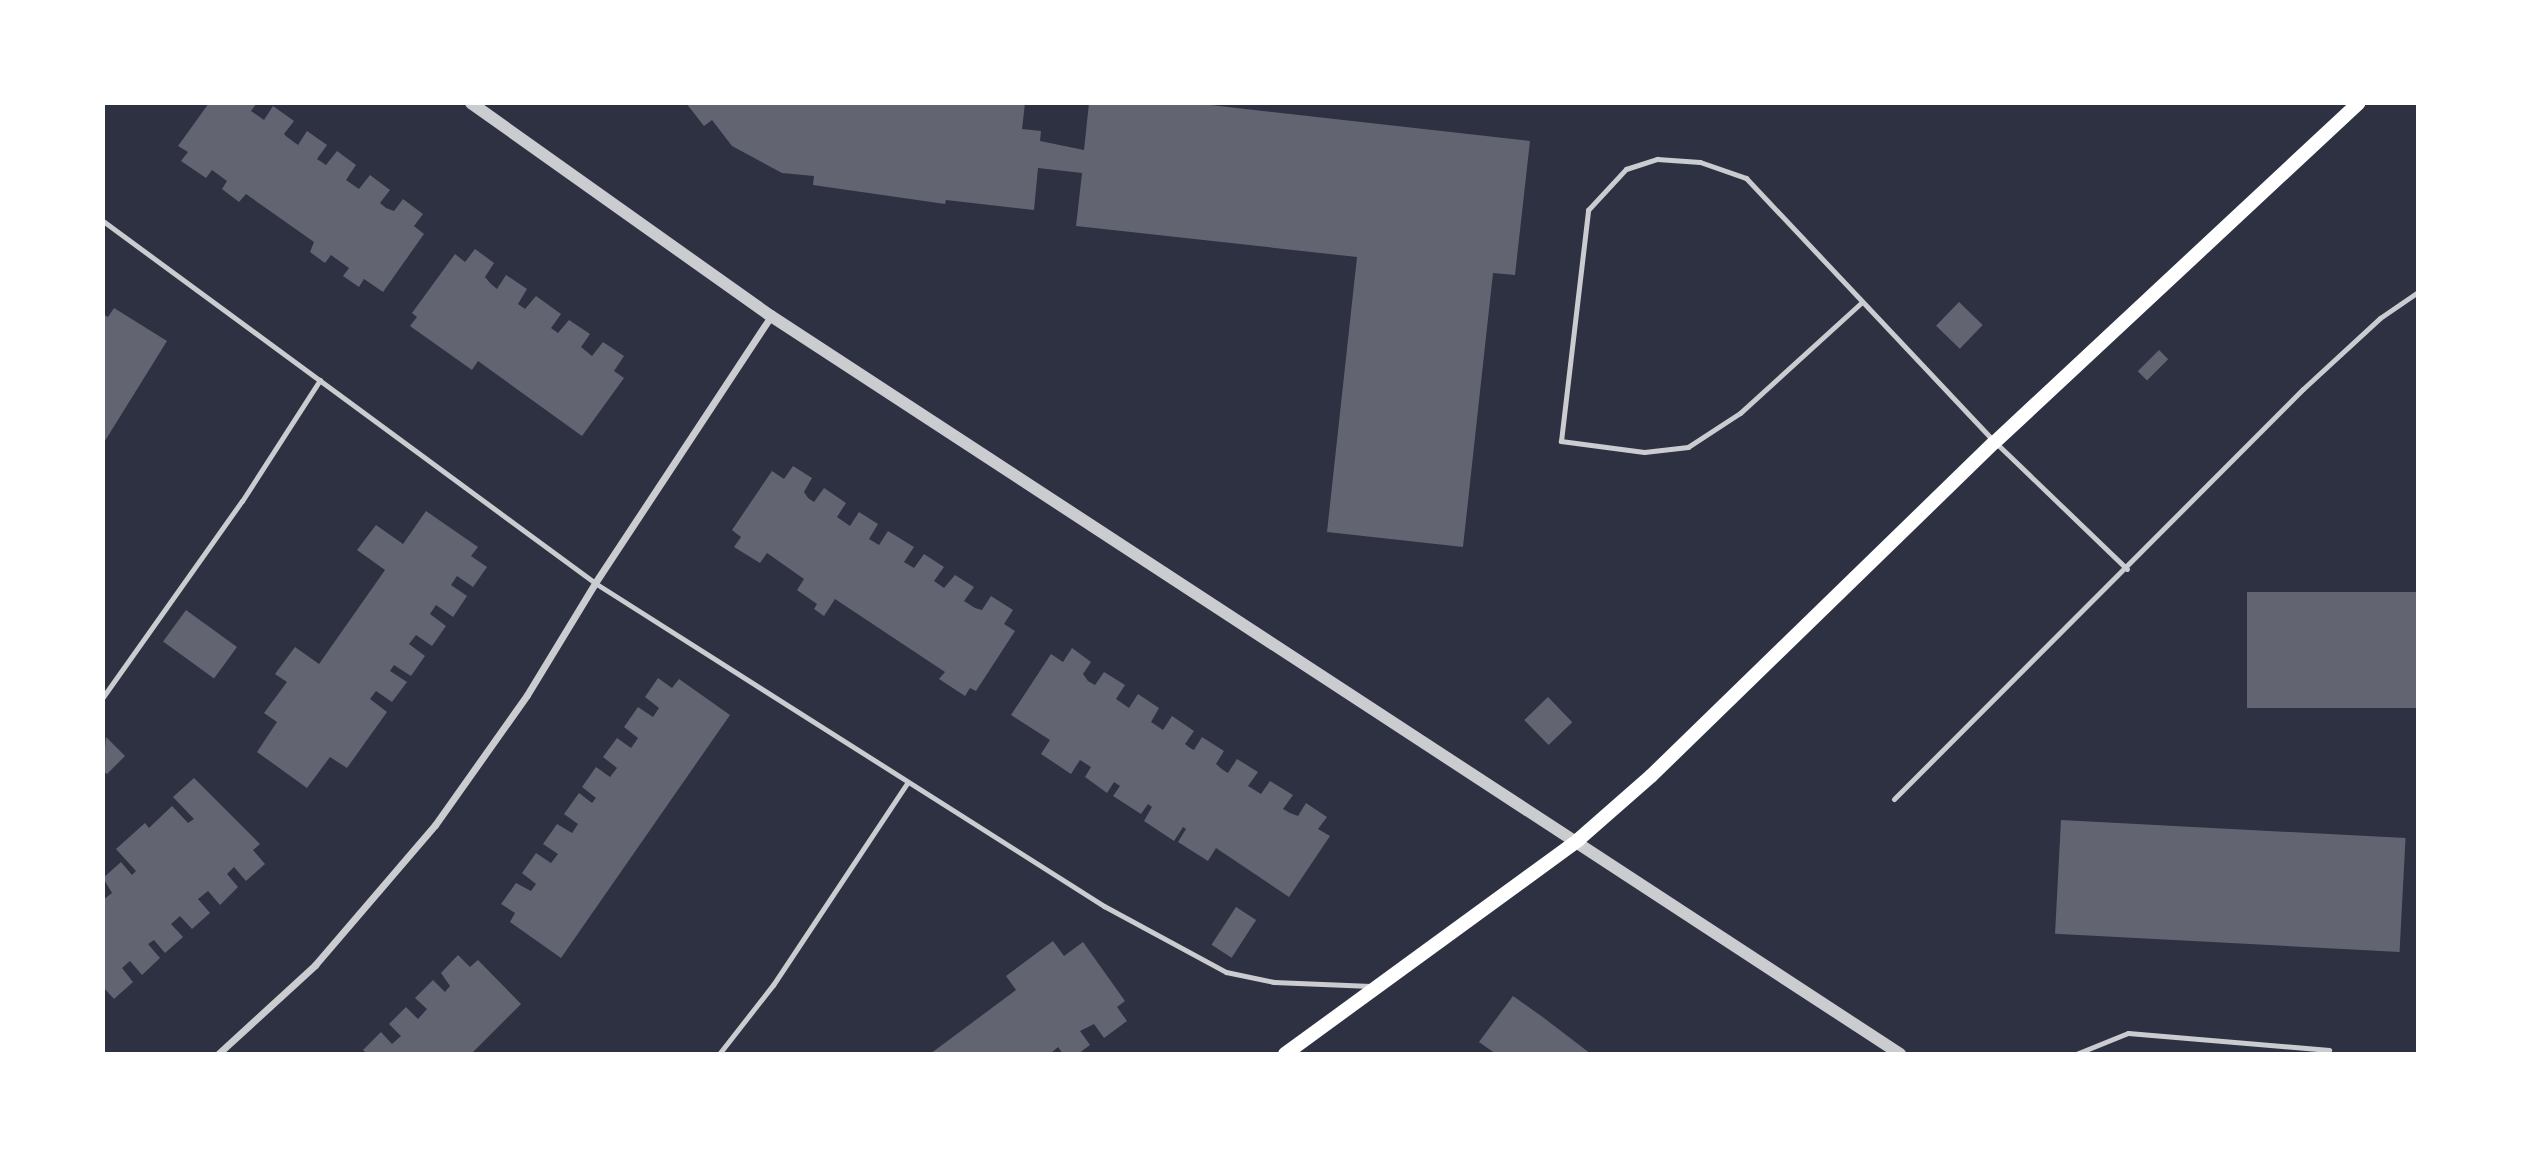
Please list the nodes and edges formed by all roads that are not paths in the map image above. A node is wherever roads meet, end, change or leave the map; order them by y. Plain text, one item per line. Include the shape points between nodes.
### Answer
1 (471, 103) edge
2 (2359, 103) edge
3 (103, 221) edge
4 (2418, 292) edge
5 (1862, 302) junction
6 (771, 316) junction
7 (320, 380) junction
8 (1995, 442) junction
9 (2127, 569) junction
10 (595, 583) junction
11 (103, 697) edge
12 (907, 783) junction
13 (1894, 799) dead end
14 (1578, 840) junction
15 (1377, 987) junction
16 (2329, 1050) dead end
17 (218, 1054) edge
18 (719, 1054) edge
19 (1285, 1054) edge
20 (1900, 1054) edge
21 (2076, 1054) edge

1 - 6 street
2 - 8 main road
3 - 7 lane
4 - 9 lane via 2380,318 2303,389
5 - 5 lane via 1746,178 1700,162 1657,159 1626,169 1588,210 1561,441 1644,452 1688,447 1740,413
5 - 8 lane
6 - 10 street
6 - 14 street
7 - 10 lane
7 - 11 lane via 242,501
8 - 9 lane
8 - 14 main road via 1738,694
9 - 13 lane
10 - 12 lane
10 - 17 street via 527,695 435,825 315,965
12 - 15 lane via 1104,906 1226,972 1274,982
12 - 18 lane via 773,985
14 - 15 main road
14 - 20 street
15 - 19 main road
16 - 21 lane via 2128,1033

